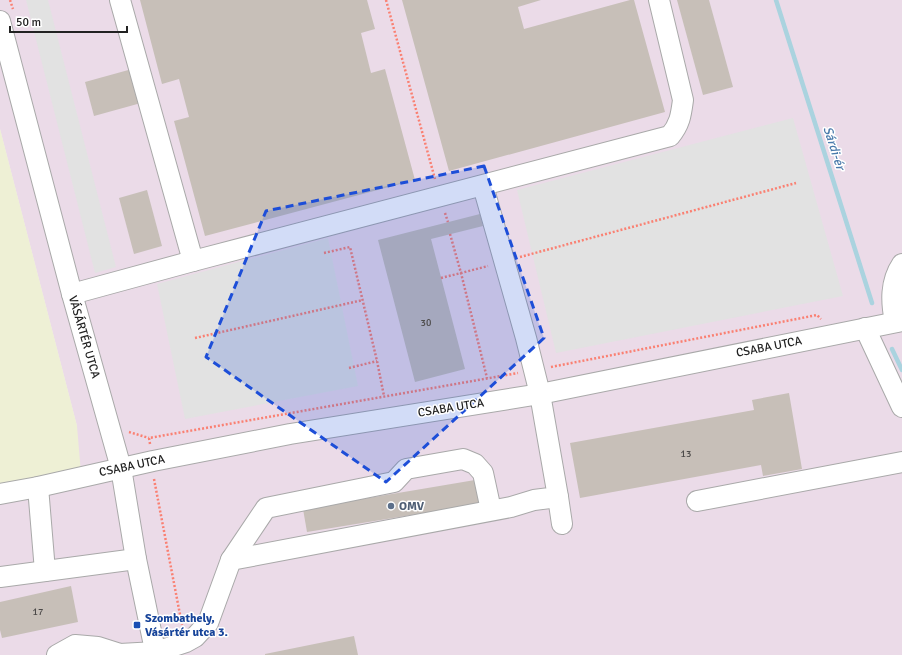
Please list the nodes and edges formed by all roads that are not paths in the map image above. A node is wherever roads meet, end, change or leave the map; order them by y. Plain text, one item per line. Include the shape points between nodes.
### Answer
1 (120, 0) edge
2 (659, 0) edge
3 (0, 21) edge
4 (483, 186) junction
5 (193, 261) junction
6 (902, 264) edge
7 (72, 294) junction
8 (899, 322) edge
9 (865, 328) junction
10 (540, 394) junction
11 (902, 408) edge
12 (902, 462) edge
13 (121, 468) junction
14 (38, 487) junction
15 (0, 494) edge
16 (558, 497) junction
17 (697, 500) dead end
18 (490, 510) junction
19 (562, 524) dead end
20 (136, 559) junction
21 (231, 560) junction
22 (45, 571) junction
23 (0, 577) edge
24 (156, 653) edge
25 (57, 655) edge

1 - 5 street
2 - 4 street via 683,100 677,128 670,136
3 - 7 street, VÁSÁRTÉR UTCA
4 - 5 street
4 - 10 street
5 - 7 street
6 - 8 street via 895,276 893,288 893,304
7 - 13 street, VÁSÁRTÉR UTCA
8 - 9 street, CSABA UTCA
9 - 10 street, CSABA UTCA
9 - 11 street
10 - 13 street, CSABA UTCA via 290,434
10 - 16 street
12 - 17 street
13 - 14 street, CSABA UTCA
13 - 20 street, VÁSÁRTÉR UTCA
14 - 15 street, CSABA UTCA
14 - 22 street
16 - 18 street
16 - 19 street
18 - 21 street
18 - 21 street via 483,473 475,464 463,459 406,469 394,482 266,508
20 - 22 street
20 - 24 street, VÁSÁRTÉR UTCA
21 - 24 street via 208,623 195,637
22 - 23 street
24 - 25 street via 120,654 98,647 76,645

